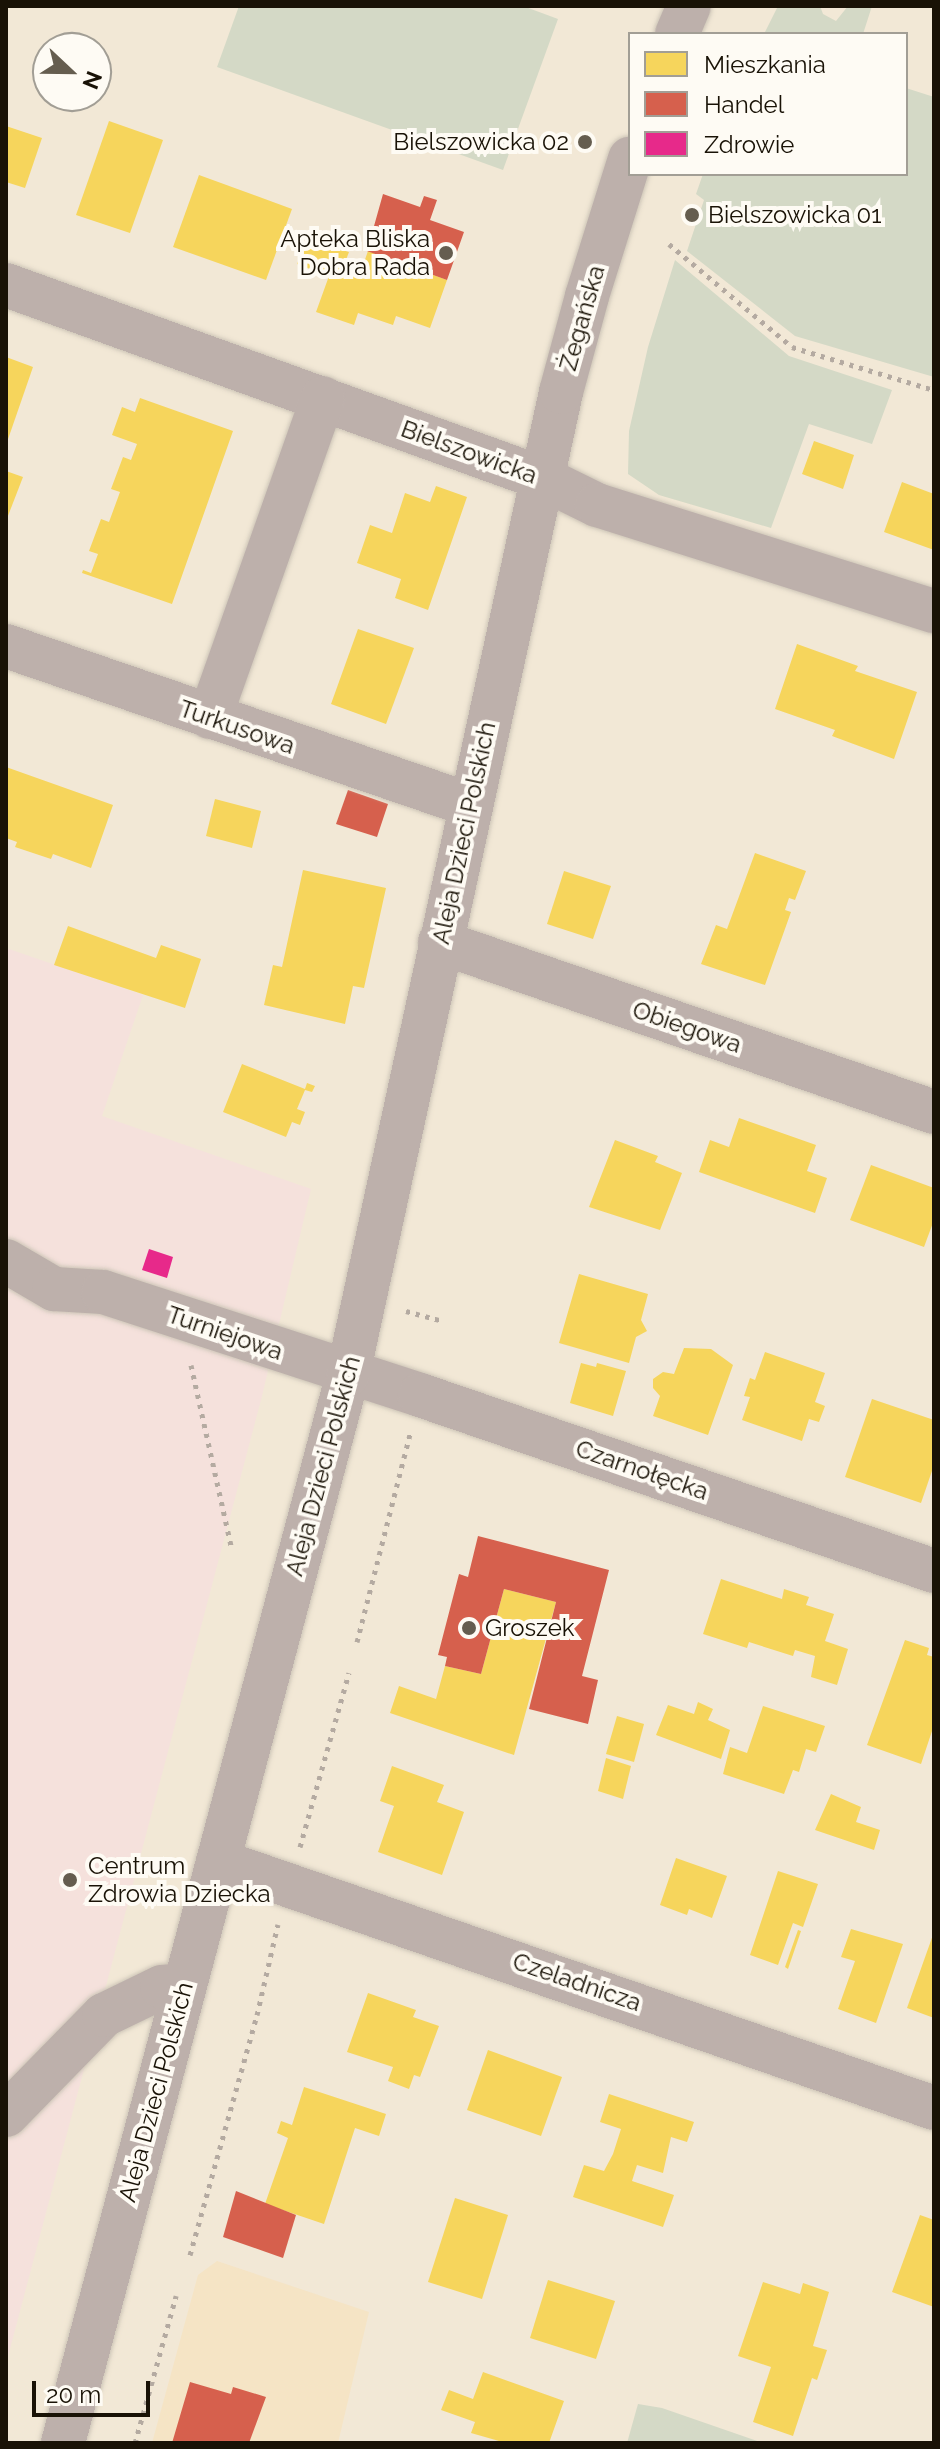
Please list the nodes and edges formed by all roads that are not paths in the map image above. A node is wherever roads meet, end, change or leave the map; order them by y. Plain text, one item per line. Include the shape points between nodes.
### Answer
1 (689, 6) edge
2 (678, 32) edge
3 (628, 165) edge
4 (6, 285) edge
5 (323, 398) junction
6 (544, 479) junction
7 (934, 611) edge
8 (6, 646) edge
9 (210, 717) junction
10 (470, 805) junction
11 (440, 942) junction
12 (934, 1112) edge
13 (10, 1262) edge
14 (348, 1374) junction
15 (934, 1571) edge
16 (218, 1861) junction
17 (184, 1985) junction
18 (934, 2108) edge
19 (6, 2115) edge
20 (63, 2443) edge

1 - 2 street
3 - 6 street, Żegańska via 587,296
4 - 5 street, Bielszowicka
5 - 6 street, Bielszowicka
5 - 9 street
6 - 7 street, Bielszowicka via 597,505
6 - 10 street, Aleja Dzieci Polskich
8 - 9 street, Turkusowa
9 - 10 street, Turkusowa
10 - 11 street, Aleja Dzieci Polskich
11 - 12 street, Obiegowa
11 - 14 street, Aleja Dzieci Polskich
13 - 14 street, Turniejowa via 54,1289 103,1292
14 - 15 street, Czarnołęcka
14 - 16 street, Aleja Dzieci Polskich
16 - 17 street, Aleja Dzieci Polskich
16 - 18 street, Czeladnicza
17 - 19 street via 162,1987 104,2015
17 - 20 street, Aleja Dzieci Polskich

